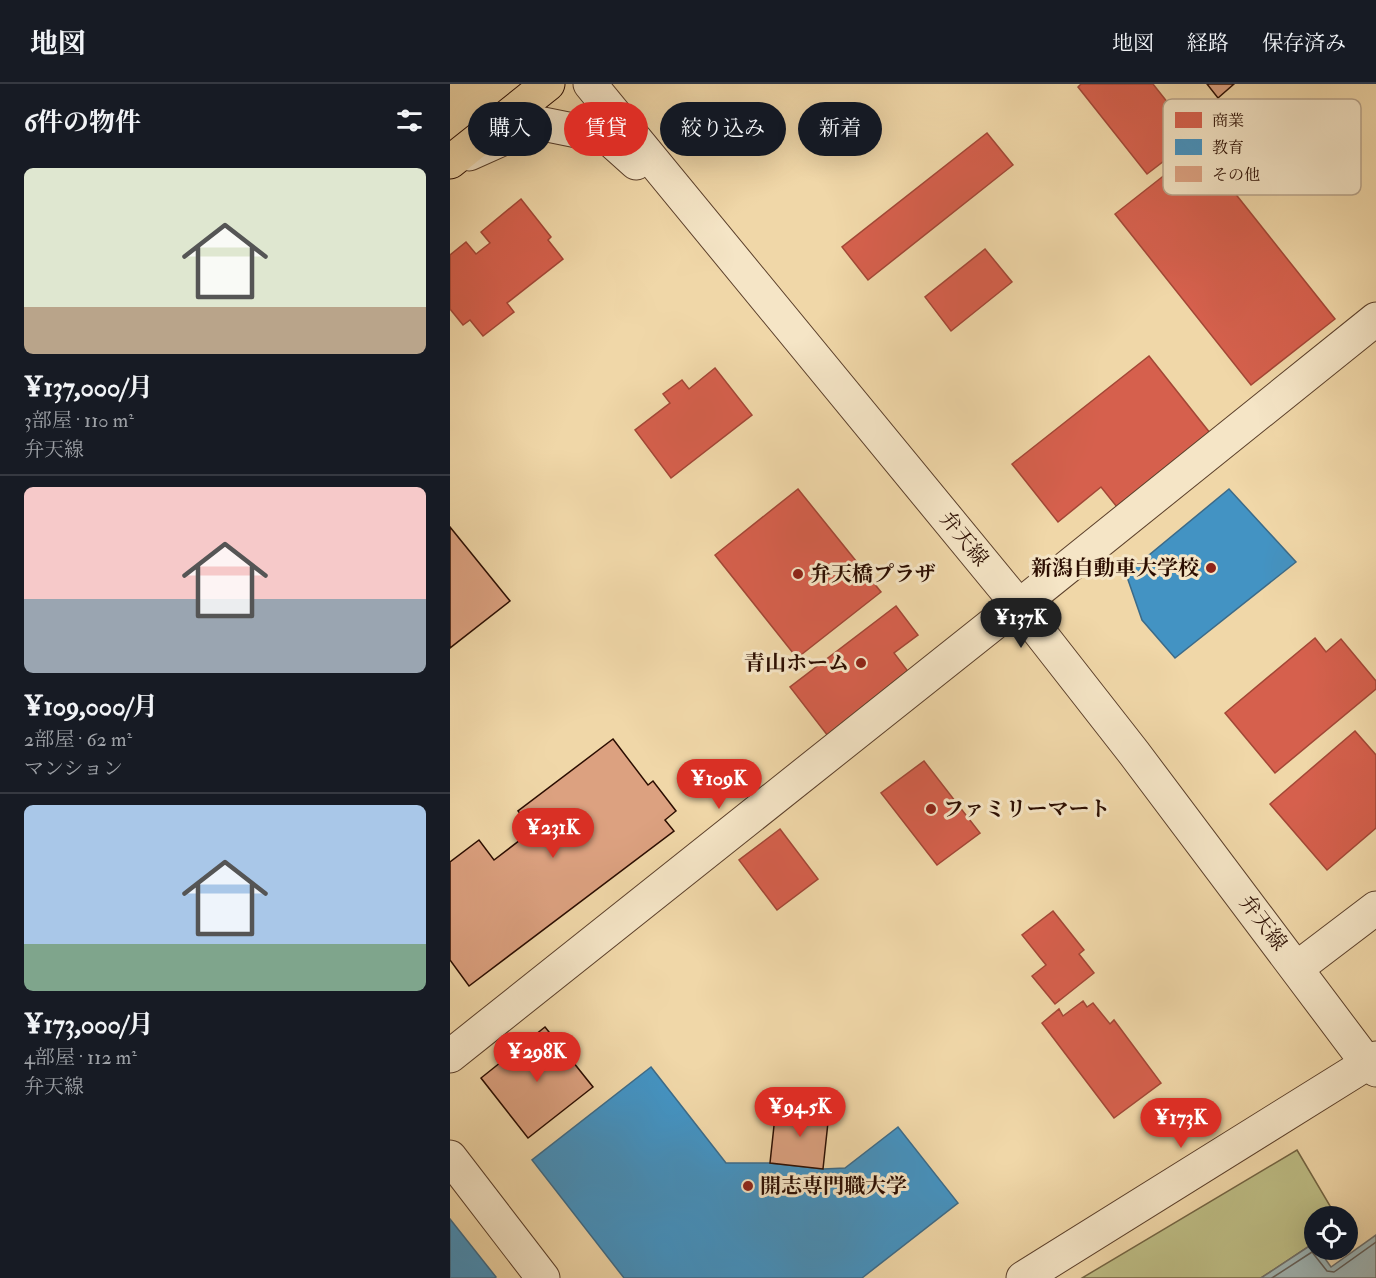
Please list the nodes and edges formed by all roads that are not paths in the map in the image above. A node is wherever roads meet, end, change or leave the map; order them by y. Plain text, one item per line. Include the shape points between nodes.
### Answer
1 (548, 84) edge
2 (590, 84) edge
3 (450, 162) edge
4 (699, 217) junction
5 (1376, 319) edge
6 (1019, 606) junction
7 (1376, 908) edge
8 (1297, 968) junction
9 (450, 1056) edge
10 (1374, 1070) edge
11 (450, 1157) edge
12 (543, 1278) edge
13 (1023, 1278) edge

1 - 3 highway
2 - 4 street, 弁天線
3 - 4 street via 538,123 607,137
4 - 6 street, 弁天線
5 - 6 street
6 - 8 street, 弁天線
6 - 9 street
7 - 8 street
8 - 10 street, 弁天線
10 - 13 street
11 - 12 street

